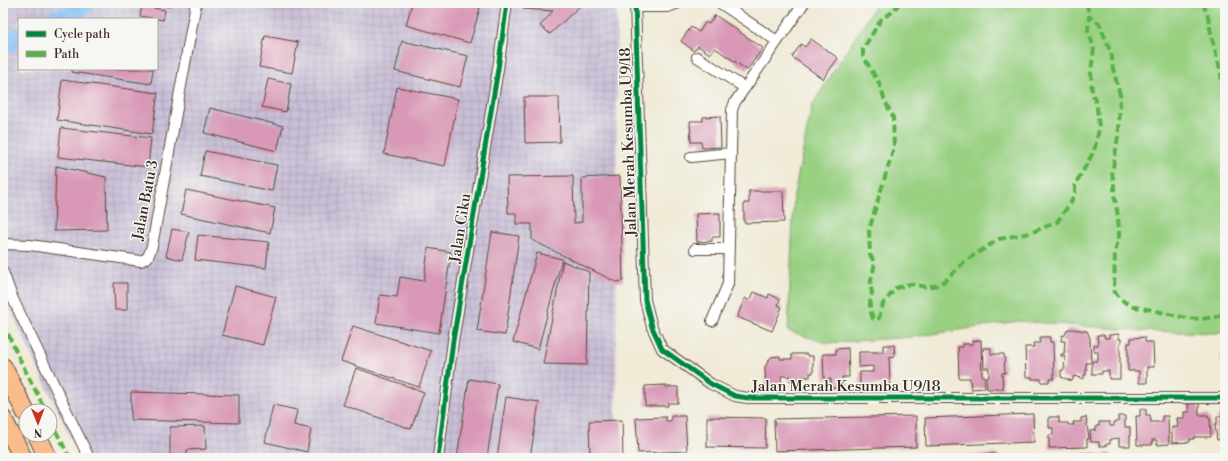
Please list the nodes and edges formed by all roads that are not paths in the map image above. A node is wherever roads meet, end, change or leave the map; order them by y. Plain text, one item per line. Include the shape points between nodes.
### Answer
1 (196, 3) edge
2 (507, 3) edge
3 (679, 3) edge
4 (720, 3) edge
5 (804, 3) edge
6 (636, 5) edge
7 (777, 41) junction
8 (696, 57) dead end
9 (745, 88) junction
10 (731, 153) junction
11 (691, 157) dead end
12 (3, 244) edge
13 (695, 249) dead end
14 (729, 249) junction
15 (3, 272) edge
16 (712, 321) dead end
17 (3, 367) edge
18 (1225, 398) edge
19 (21, 403) edge
20 (3, 419) edge
21 (41, 443) edge
22 (23, 458) edge
23 (48, 458) edge
24 (89, 458) edge
25 (438, 458) edge

1 - 12 street, Jalan Batu 3 via 148,257 141,261
2 - 25 street, Jalan Ciku
3 - 6 street via 667,6
4 - 7 street
5 - 7 street
6 - 18 street, Jalan Merah Kesumba U9/18 via 645,300 652,327 662,349 711,384 735,396 748,398
7 - 9 street
8 - 9 street
9 - 10 street via 732,110
10 - 11 street
10 - 14 street
13 - 14 street
14 - 16 street via 728,284
15 - 24 street via 12,298
17 - 19 highway
20 - 22 highway
21 - 23 highway

